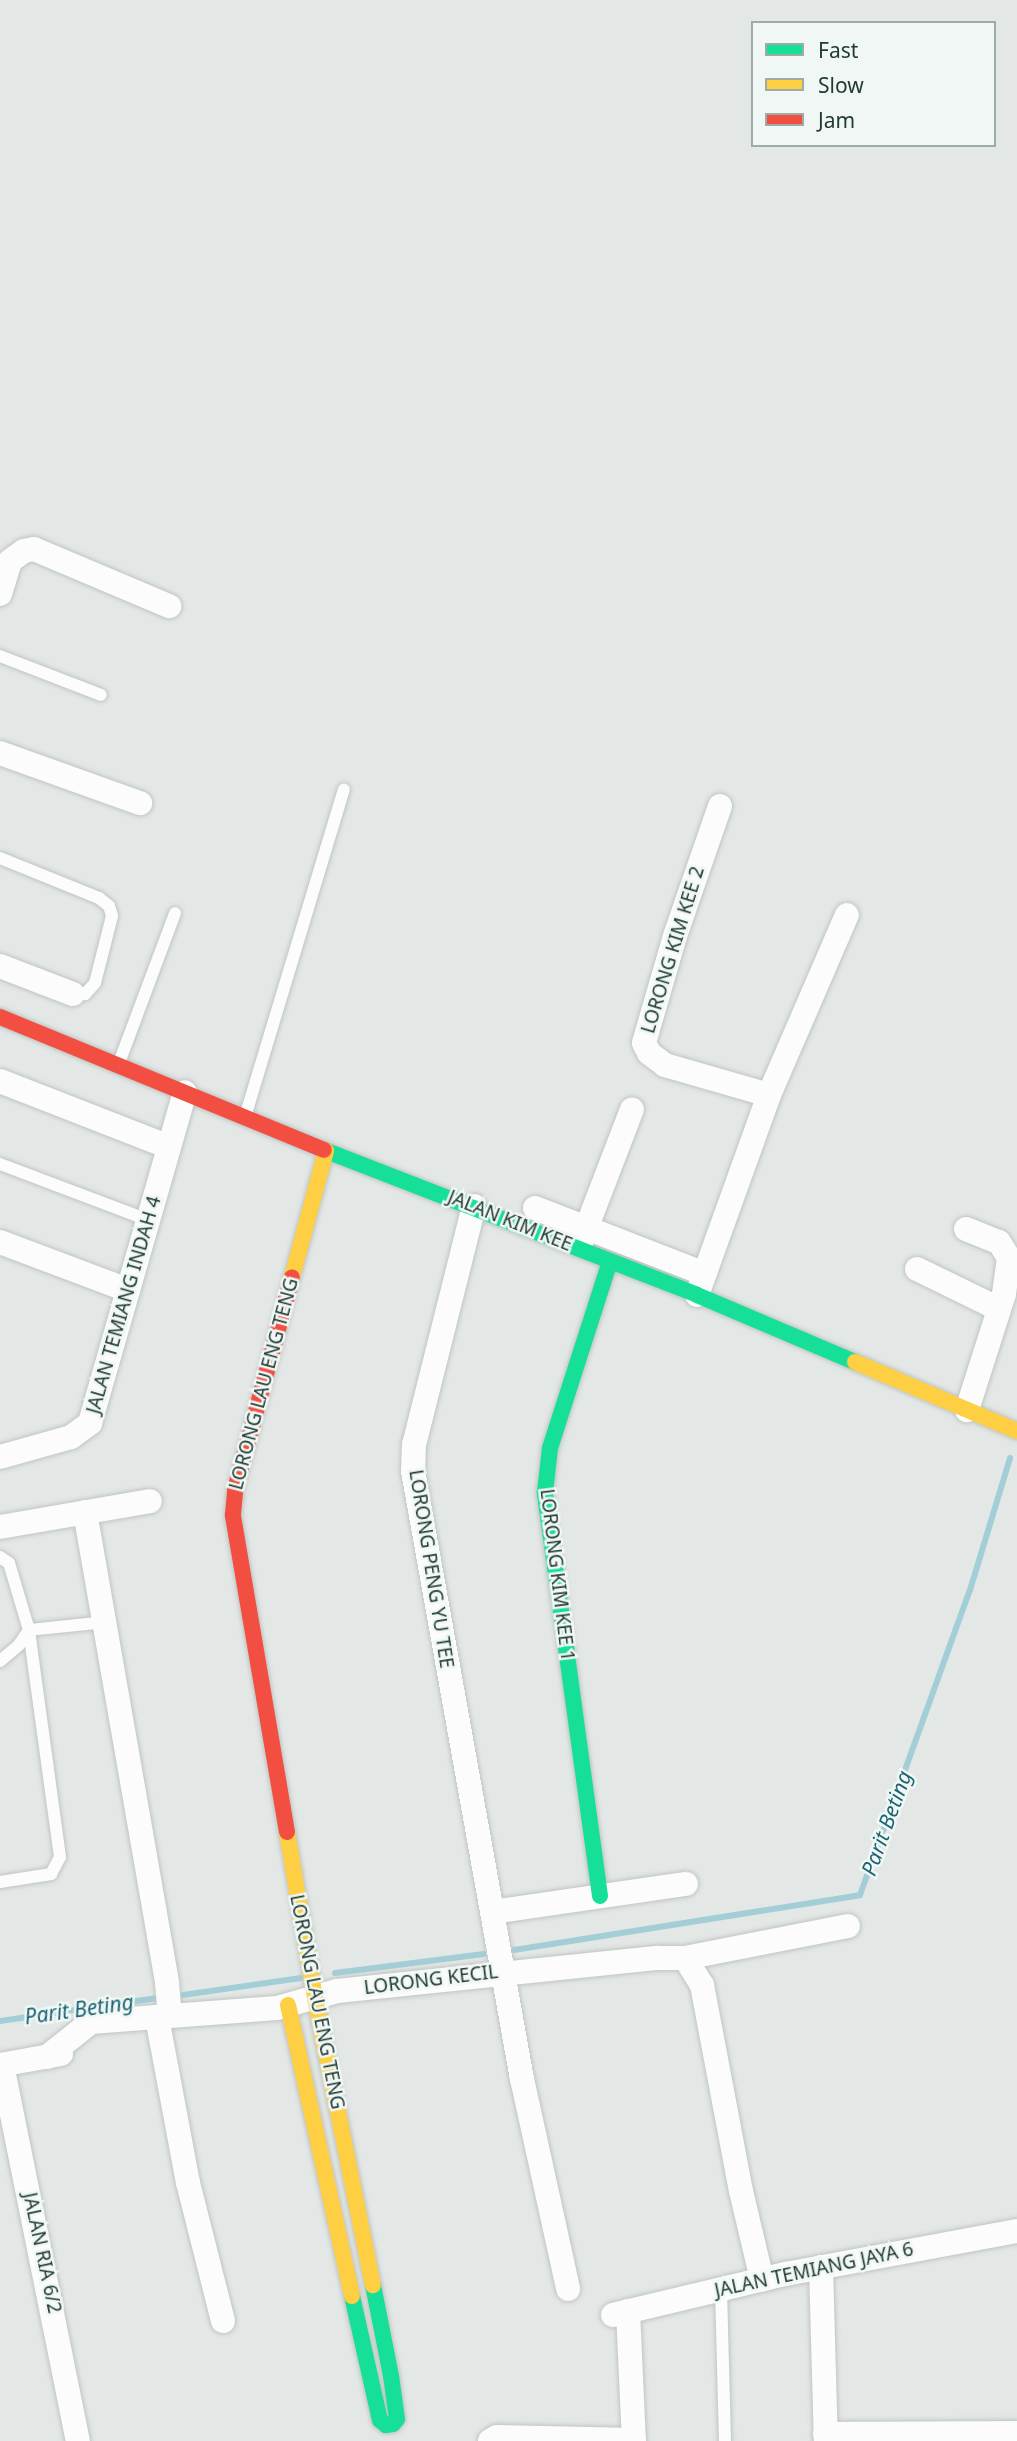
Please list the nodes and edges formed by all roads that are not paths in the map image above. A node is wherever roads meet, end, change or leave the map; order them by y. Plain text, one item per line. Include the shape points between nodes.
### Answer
1 (0, 594) edge
2 (169, 606) dead end
3 (0, 656) edge
4 (100, 695) dead end
5 (0, 753) edge
6 (344, 790) dead end
7 (140, 803) dead end
8 (720, 806) dead end
9 (0, 858) edge
10 (175, 913) dead end
11 (847, 915) dead end
12 (0, 966) edge
13 (74, 994) joint
14 (0, 1017) edge
15 (118, 1065) junction
16 (0, 1082) edge
17 (186, 1092) junction
18 (769, 1095) junction
19 (632, 1109) dead end
20 (245, 1117) junction
21 (169, 1147) junction
22 (326, 1151) junction
23 (0, 1164) edge
24 (474, 1206) junction
25 (535, 1208) dead end
26 (148, 1220) junction
27 (966, 1229) dead end
28 (583, 1237) junction
29 (0, 1242) edge
30 (610, 1261) junction
31 (917, 1269) dead end
32 (701, 1284) junction
33 (128, 1290) junction
34 (999, 1309) junction
35 (967, 1410) junction
36 (1017, 1431) edge
37 (0, 1457) edge
38 (150, 1501) dead end
39 (85, 1512) junction
40 (0, 1527) edge
41 (0, 1557) edge
42 (105, 1622) junction
43 (29, 1630) junction
44 (0, 1661) edge
45 (0, 1882) edge
46 (686, 1884) dead end
47 (600, 1896) junction
48 (848, 1926) dead end
49 (498, 1943) junction
50 (685, 1958) junction
51 (314, 1990) junction
52 (166, 2004) junction
53 (288, 2005) junction
54 (79, 2051) dead end
55 (47, 2057) junction
56 (1, 2065) edge
57 (1017, 2231) edge
58 (821, 2267) junction
59 (762, 2280) junction
60 (568, 2288) dead end
61 (721, 2289) junction
62 (223, 2320) dead end
63 (1017, 2432) edge
64 (825, 2438) edge
65 (634, 2440) edge
66 (78, 2441) edge
67 (490, 2441) edge
68 (725, 2441) edge

1 - 2 street via 10,561 34,549
3 - 4 lane
5 - 7 street
6 - 20 lane
8 - 18 street, LORONG KIM KEE 2 via 675,936 645,1044 664,1065
9 - 13 lane via 109,906 112,916 95,983 85,994
10 - 15 lane
11 - 18 street
12 - 13 street
14 - 15 street, JALAN KIM KEE
15 - 17 street, JALAN KIM KEE
16 - 21 street
17 - 20 street, JALAN KIM KEE
17 - 21 street, JALAN TEMIANG INDAH 4
18 - 32 street
19 - 28 street
20 - 22 street, JALAN KIM KEE
21 - 26 street, JALAN TEMIANG INDAH 4
22 - 24 street, JALAN KIM KEE
22 - 51 street, LORONG LAU ENG TENG via 235,1490 233,1515
23 - 26 lane
24 - 28 street, JALAN KIM KEE
24 - 49 street, LORONG PENG YU TEE via 414,1444 412,1471
25 - 28 street
26 - 33 street, JALAN TEMIANG INDAH 4
27 - 34 street via 999,1242 1009,1258
28 - 30 street, JALAN KIM KEE
28 - 32 street
29 - 33 street
30 - 32 street, JALAN KIM KEE
30 - 47 street, LORONG KIM KEE 1 via 550,1448 545,1492
31 - 34 street
32 - 35 street, JALAN KIM KEE
33 - 37 street, JALAN TEMIANG INDAH 4 via 90,1423 71,1437
34 - 35 street
35 - 36 street, JALAN KIM KEE
38 - 39 street
39 - 40 street
39 - 42 street
41 - 43 lane via 9,1563
42 - 43 lane
42 - 52 street
43 - 44 lane via 19,1646
43 - 45 lane via 60,1857 51,1874
46 - 47 street
47 - 49 street
48 - 50 street, LORONG KECIL
49 - 50 street, LORONG KECIL
49 - 51 street, LORONG KECIL via 337,1991
49 - 60 street, LORONG PENG YU TEE via 522,2079
50 - 59 street via 702,1985
51 - 53 street, LORONG KECIL
51 - 53 street, LORONG LAU ENG TENG via 391,2376 397,2419 393,2424 380,2420
52 - 53 street, LORONG KECIL
52 - 55 street, LORONG KECIL via 91,2022
52 - 62 street via 188,2183
54 - 55 street
55 - 56 street
56 - 66 street, JALAN RIA 6/2
57 - 58 street, JALAN TEMIANG JAYA 6
58 - 59 street, JALAN TEMIANG JAYA 6
58 - 64 street
59 - 61 street, JALAN TEMIANG JAYA 6
61 - 65 street, JALAN TEMIANG JAYA 6 via 620,2313
61 - 68 lane
63 - 64 street
65 - 67 street via 497,2437

